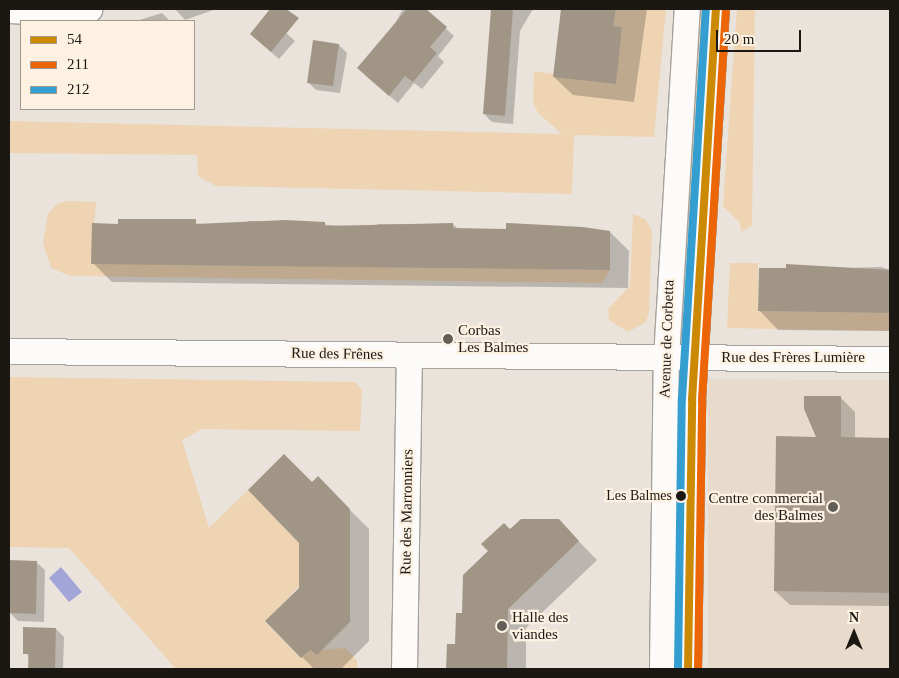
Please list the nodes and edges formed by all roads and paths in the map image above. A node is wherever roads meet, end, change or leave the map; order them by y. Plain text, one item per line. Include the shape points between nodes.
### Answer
1 (89, 9) edge
2 (687, 9) edge
3 (716, 9) edge
4 (9, 10) edge
5 (9, 352) edge
6 (409, 355) junction
7 (666, 358) junction
8 (695, 358) junction
9 (890, 359) edge
10 (404, 669) edge
11 (662, 669) edge
12 (688, 669) edge

1 - 4 street via 77,13
2 - 7 street, Avenue de Corbetta
3 - 8 street, Avenue de Corbetta
5 - 6 street, Rue des Frênes
6 - 7 street, Rue des Frênes
6 - 10 street, Rue des Marronniers
7 - 8 street, Rue des Frères Lumière
7 - 11 street, Avenue de Corbetta
8 - 9 street, Rue des Frères Lumière
8 - 12 street, Avenue de Corbetta

